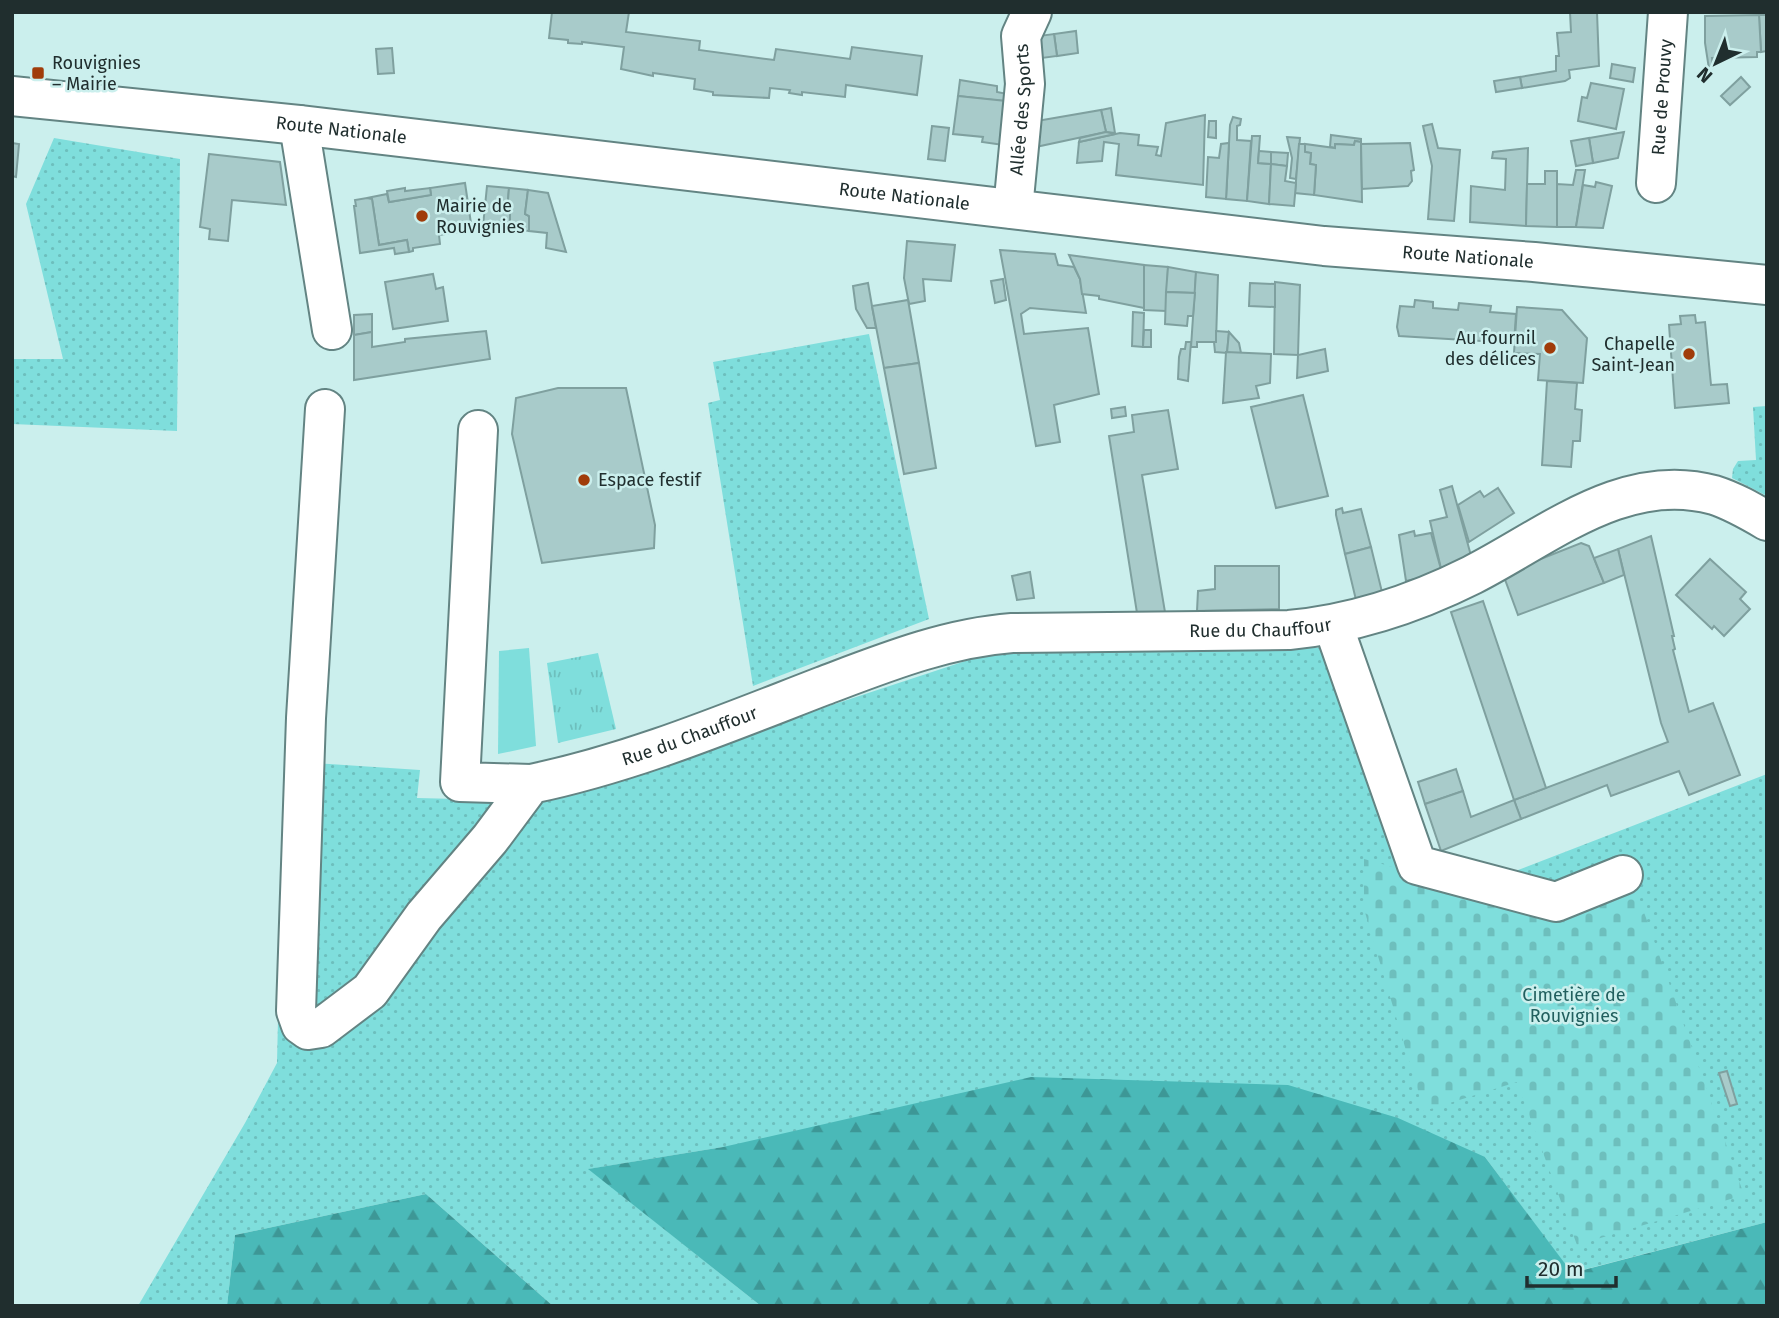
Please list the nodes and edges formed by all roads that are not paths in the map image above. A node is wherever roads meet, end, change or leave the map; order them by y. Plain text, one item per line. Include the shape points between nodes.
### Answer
1 (1032, 12) edge
2 (1668, 12) edge
3 (22, 95) edge
4 (299, 125) junction
5 (1656, 183) dead end
6 (1013, 209) junction
7 (1767, 285) edge
8 (332, 330) dead end
9 (325, 409) dead end
10 (478, 430) dead end
11 (1767, 521) edge
12 (1334, 625) junction
13 (531, 784) junction
14 (1623, 875) dead end

1 - 6 street, Allée des Sports via 1021,36 1025,84
2 - 5 street, Rue de Prouvy
3 - 4 street, Route Nationale
4 - 6 street, Route Nationale
4 - 8 street
6 - 7 street, Route Nationale via 1324,246
9 - 13 street via 306,719 296,1011 301,1025 308,1030 321,1028 370,991
10 - 13 street, Rue du Chauffour via 460,782
11 - 12 street, Rue du Chauffour via 1731,501 1702,492 1632,495 1574,517 1431,594
12 - 13 street, Rue du Chauffour via 1289,630 983,636 906,656 602,767
12 - 14 street via 1417,865 1556,902

